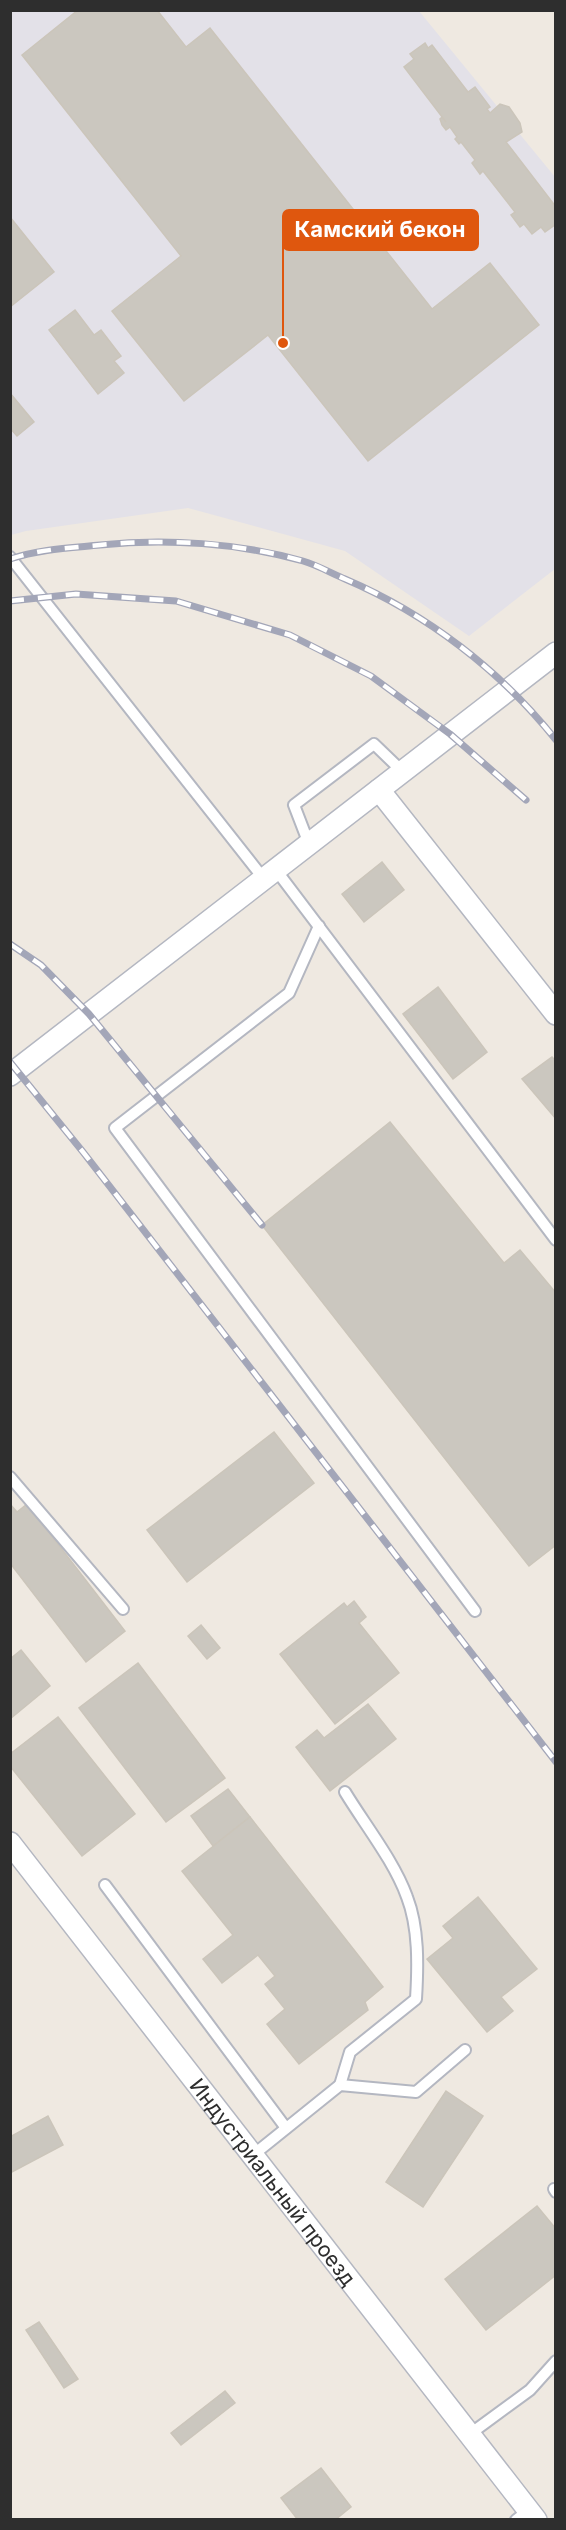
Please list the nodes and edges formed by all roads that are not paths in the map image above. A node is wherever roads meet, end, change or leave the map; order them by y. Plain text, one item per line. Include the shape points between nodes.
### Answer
1 (10, 557) edge
2 (555, 653) edge
3 (403, 771) junction
4 (379, 790) junction
5 (309, 844) junction
6 (270, 874) junction
7 (319, 926) junction
8 (555, 1014) edge
9 (10, 1075) edge
10 (555, 1240) edge
11 (10, 1476) edge
12 (123, 1609) dead end
13 (475, 1611) dead end
14 (345, 1792) dead end
15 (10, 1843) edge
16 (105, 1885) dead end
17 (465, 2050) dead end
18 (340, 2085) junction
19 (286, 2128) junction
20 (253, 2155) junction
21 (555, 2361) edge
22 (470, 2434) junction
23 (527, 2516) edge

1 - 6 lane
2 - 3 street
3 - 4 street
3 - 5 lane via 374,744 294,805
4 - 5 street
4 - 8 street
5 - 6 street
6 - 7 lane
6 - 9 street
7 - 10 lane
7 - 13 lane via 289,993 115,1128
11 - 12 lane
14 - 18 lane via 408,1898 418,1963 416,1999 350,2052
15 - 20 street, Индустриальный проезд
16 - 19 lane
17 - 18 lane via 416,2092
18 - 19 lane
19 - 20 lane
20 - 22 street, Индустриальный проезд
21 - 22 lane via 530,2390
22 - 23 street, Индустриальный проезд

